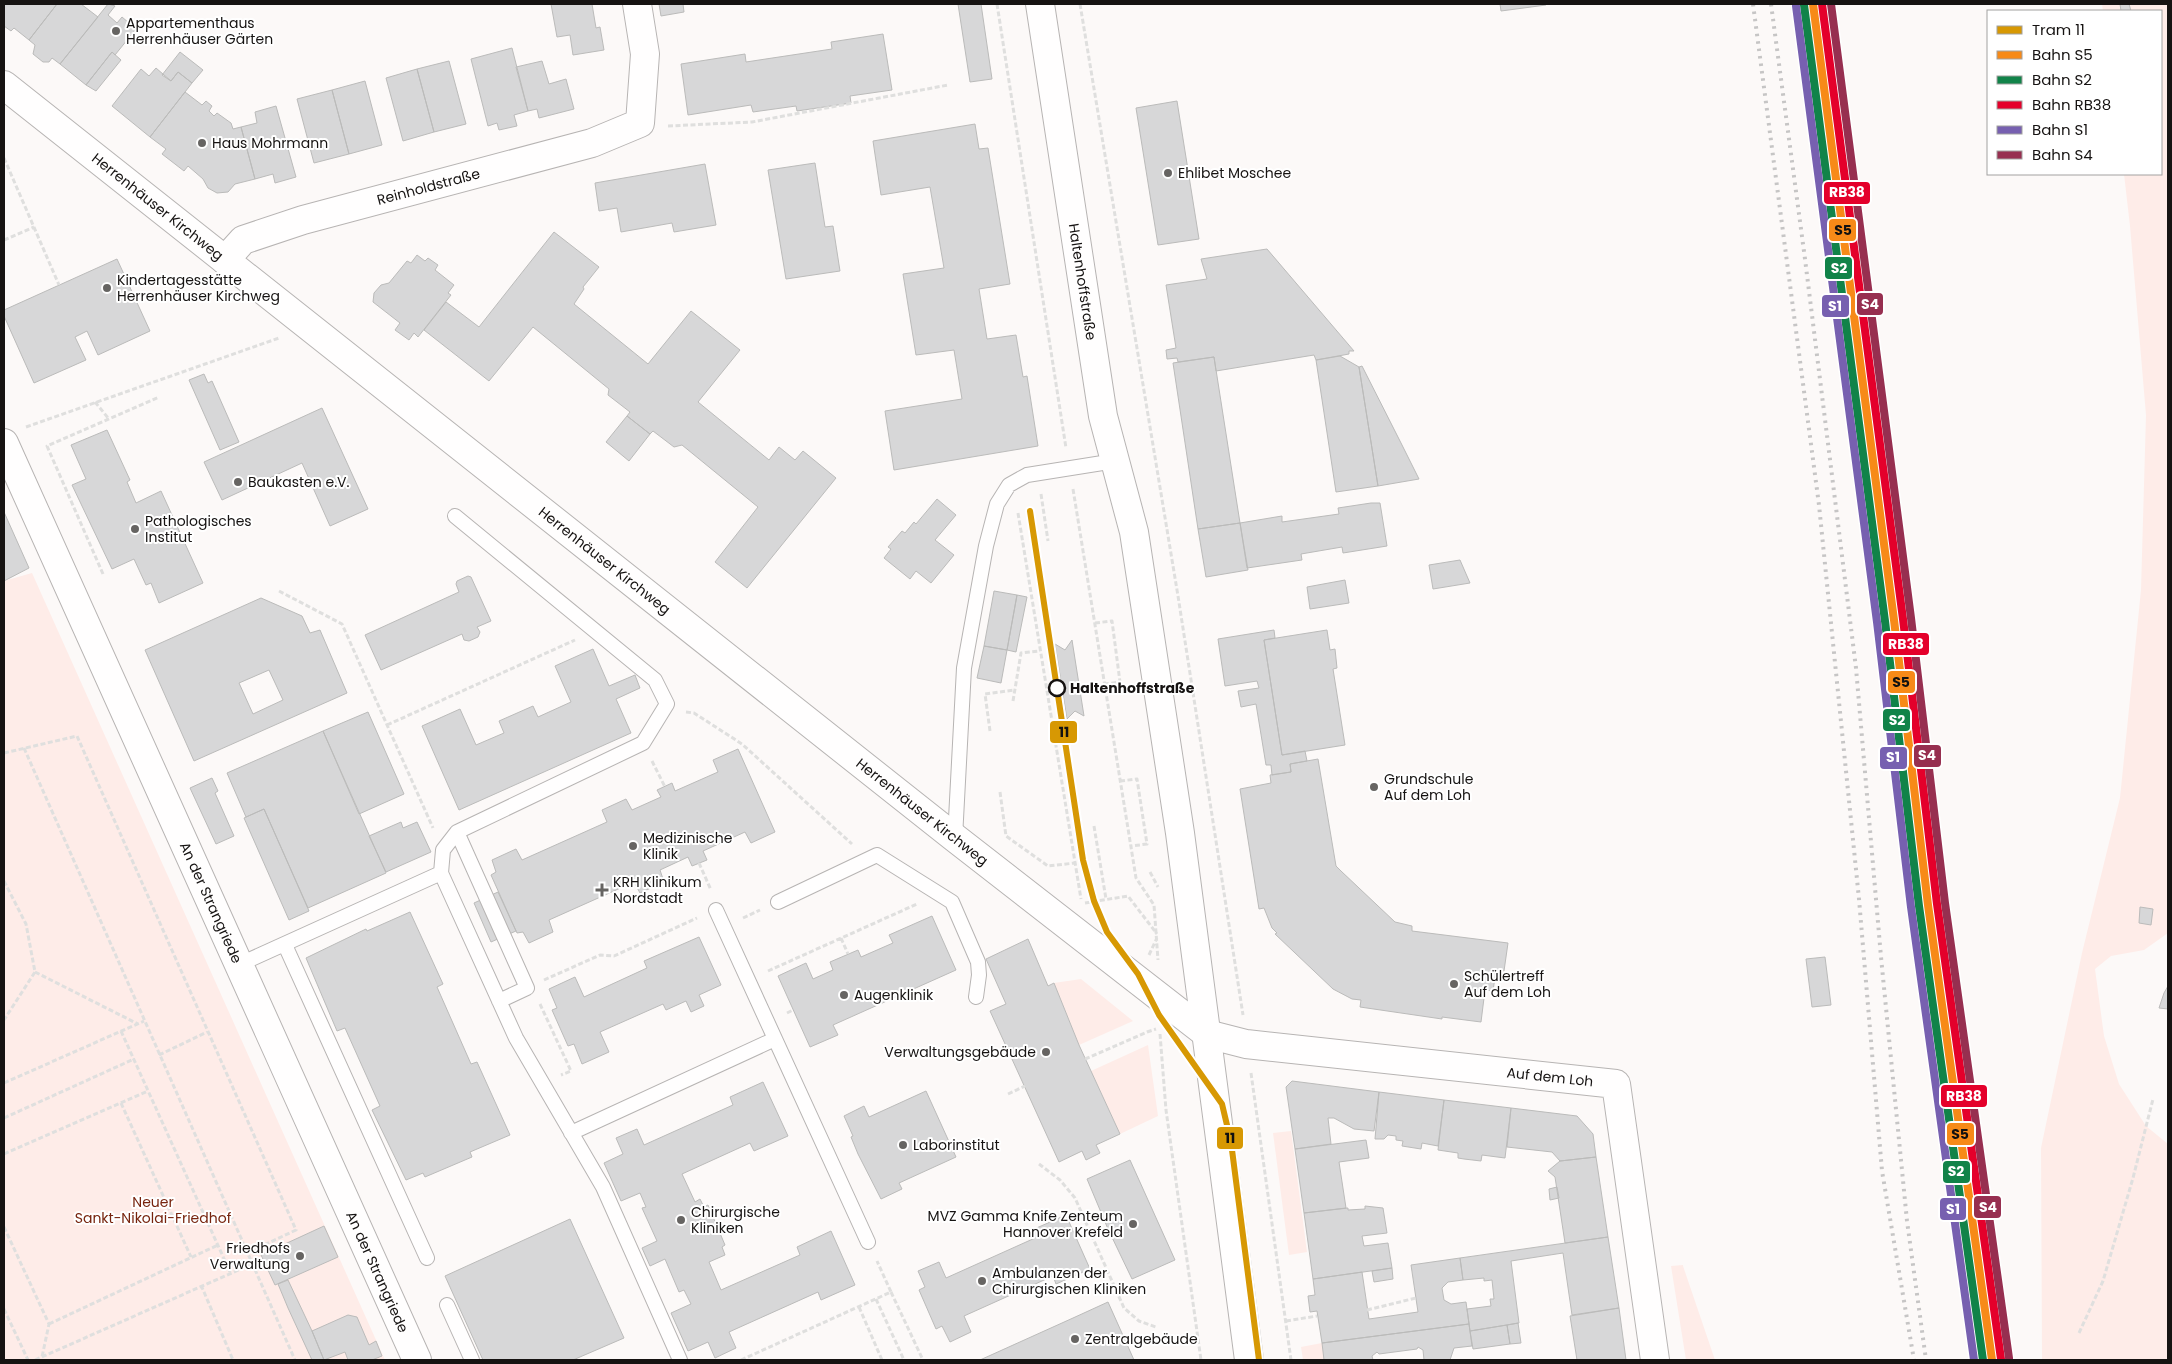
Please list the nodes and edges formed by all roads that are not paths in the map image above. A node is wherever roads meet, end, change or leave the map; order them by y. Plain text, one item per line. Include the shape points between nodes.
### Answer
1 (637, 4) edge
2 (1040, 4) edge
3 (4, 85) edge
4 (225, 260) junction
5 (13, 436) edge
6 (1115, 461) junction
7 (455, 516) dead end
8 (457, 832) junction
9 (954, 838) junction
10 (441, 873) junction
11 (778, 902) road end
12 (716, 910) road end
13 (285, 945) junction
14 (238, 966) junction
15 (976, 997) dead end
16 (499, 1001) junction
17 (1207, 1034) junction
18 (775, 1040) junction
19 (571, 1133) junction
20 (868, 1242) road end
21 (427, 1258) dead end
22 (447, 1305) dead end
23 (417, 1360) edge
24 (472, 1360) edge
25 (680, 1360) edge
26 (1249, 1360) edge
27 (1655, 1360) edge

1 - 4 street, Reinholdstraße via 645,54 640,123 592,144 303,220 243,240
2 - 6 street, Haltenhoffstraße via 1103,416
3 - 4 street, Herrenhäuser Kirchweg
4 - 9 street, Herrenhäuser Kirchweg
5 - 14 street, An der Strangriede
6 - 9 lane via 1027,475 1009,485 997,504 964,668
6 - 17 street, Haltenhoffstraße via 1134,532
7 - 8 lane via 655,680 668,704 643,743
8 - 10 lane via 443,850
8 - 16 lane via 529,986
9 - 17 street, Herrenhäuser Kirchweg
10 - 13 lane
10 - 16 lane
11 - 15 lane via 877,855 952,902 978,962
12 - 18 lane
13 - 14 lane
13 - 21 lane
14 - 23 street, An der Strangriede
16 - 19 lane via 516,1038
17 - 26 street, Haltenhoffstraße
17 - 27 street, Auf dem Loh via 1246,1044 1616,1084
18 - 19 lane
18 - 20 lane
19 - 25 lane via 603,1187
22 - 24 lane

